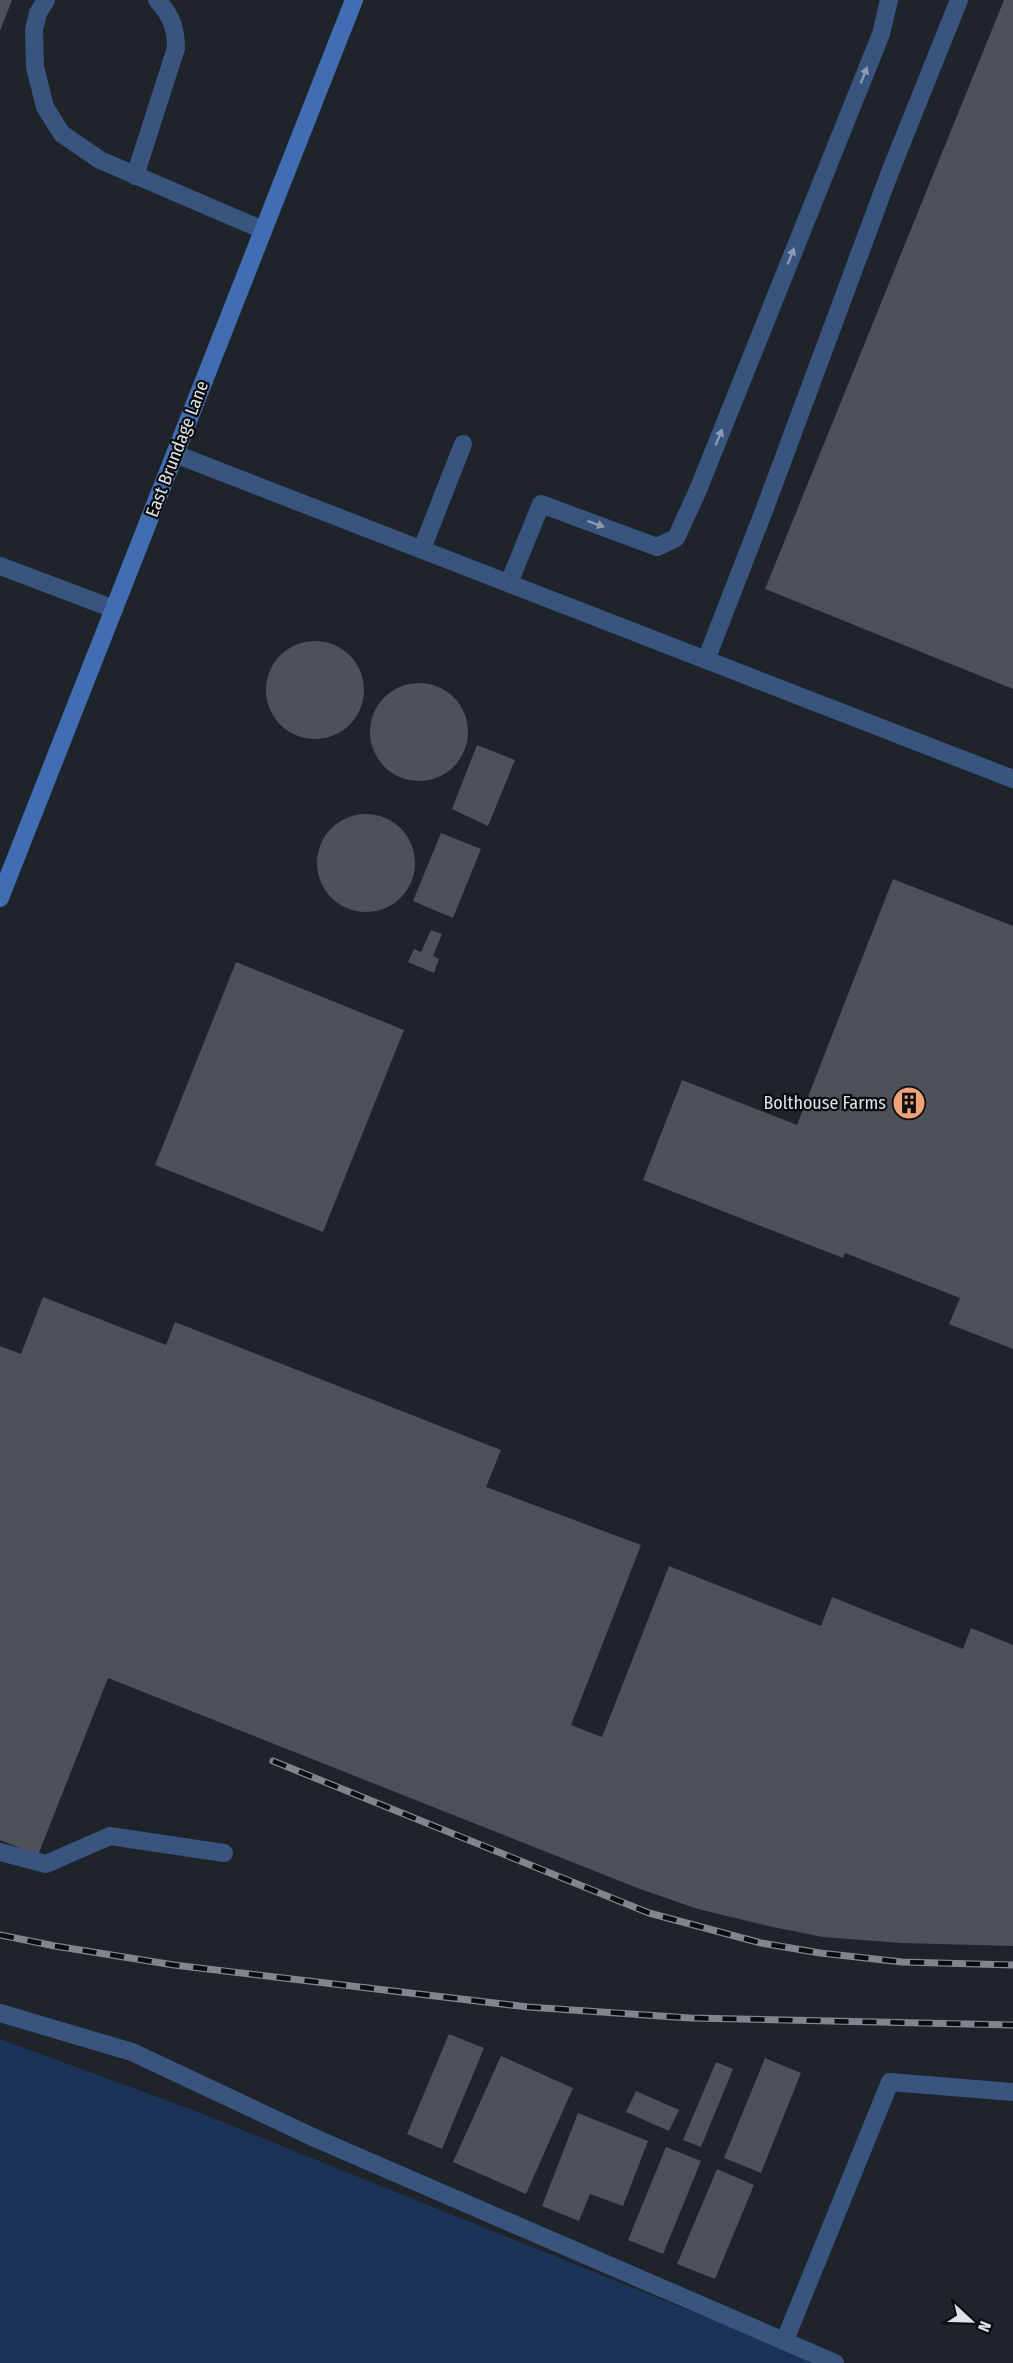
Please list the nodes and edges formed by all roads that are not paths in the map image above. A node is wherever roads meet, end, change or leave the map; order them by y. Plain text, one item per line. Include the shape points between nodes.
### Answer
1 (46, 0) edge
2 (157, 0) edge
3 (354, 0) edge
4 (888, 0) edge
5 (959, 0) edge
6 (135, 176) junction
7 (263, 230) junction
8 (463, 444) dead end
9 (175, 454) junction
10 (422, 549) junction
11 (0, 566) edge
12 (509, 583) junction
13 (114, 609) junction
14 (706, 660) junction
15 (1013, 778) edge
16 (0, 898) edge
17 (0, 1852) edge
18 (224, 1853) dead end
19 (0, 2013) edge
20 (1013, 2092) edge
21 (785, 2340) junction
22 (835, 2363) edge

1 - 6 lane via 34,30 35,67 45,108 62,134 100,160
2 - 6 lane via 173,21 176,48
3 - 7 main road, East Brundage Lane
12 -> 4 lane via 541,504 657,546 676,538 881,34
5 - 14 lane
6 - 7 lane
7 - 9 main road, East Brundage Lane
8 - 10 lane
9 - 10 lane
9 - 13 main road, East Brundage Lane
10 - 12 lane
11 - 13 lane
12 - 14 lane
13 - 16 main road, East Brundage Lane
14 - 15 lane
17 - 18 lane via 46,1864 110,1836
19 - 21 lane via 132,2052 328,2144
20 - 21 lane via 890,2082
21 - 22 lane

